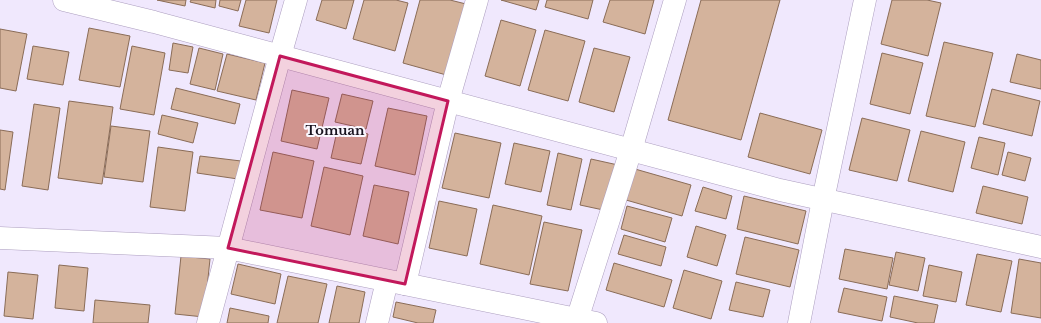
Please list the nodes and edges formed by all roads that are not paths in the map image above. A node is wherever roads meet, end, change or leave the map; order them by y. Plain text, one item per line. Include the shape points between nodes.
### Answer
1 (64, 0) edge
2 (296, 0) edge
3 (477, 0) edge
4 (675, 0) edge
5 (865, 0) edge
6 (280, 56) junction
7 (448, 101) junction
8 (631, 150) junction
9 (823, 200) junction
10 (0, 238) edge
11 (1041, 247) edge
12 (228, 248) junction
13 (396, 283) junction
14 (583, 322) edge
15 (208, 323) edge
16 (377, 323) edge
17 (799, 323) edge

1 - 6 street
2 - 6 street
3 - 7 street
4 - 8 street
5 - 9 street
6 - 7 street
6 - 12 street
7 - 8 street
7 - 13 street
8 - 9 street
8 - 14 street
9 - 11 street
9 - 17 street
10 - 12 street
12 - 13 street
12 - 15 street
13 - 14 street
13 - 16 street

